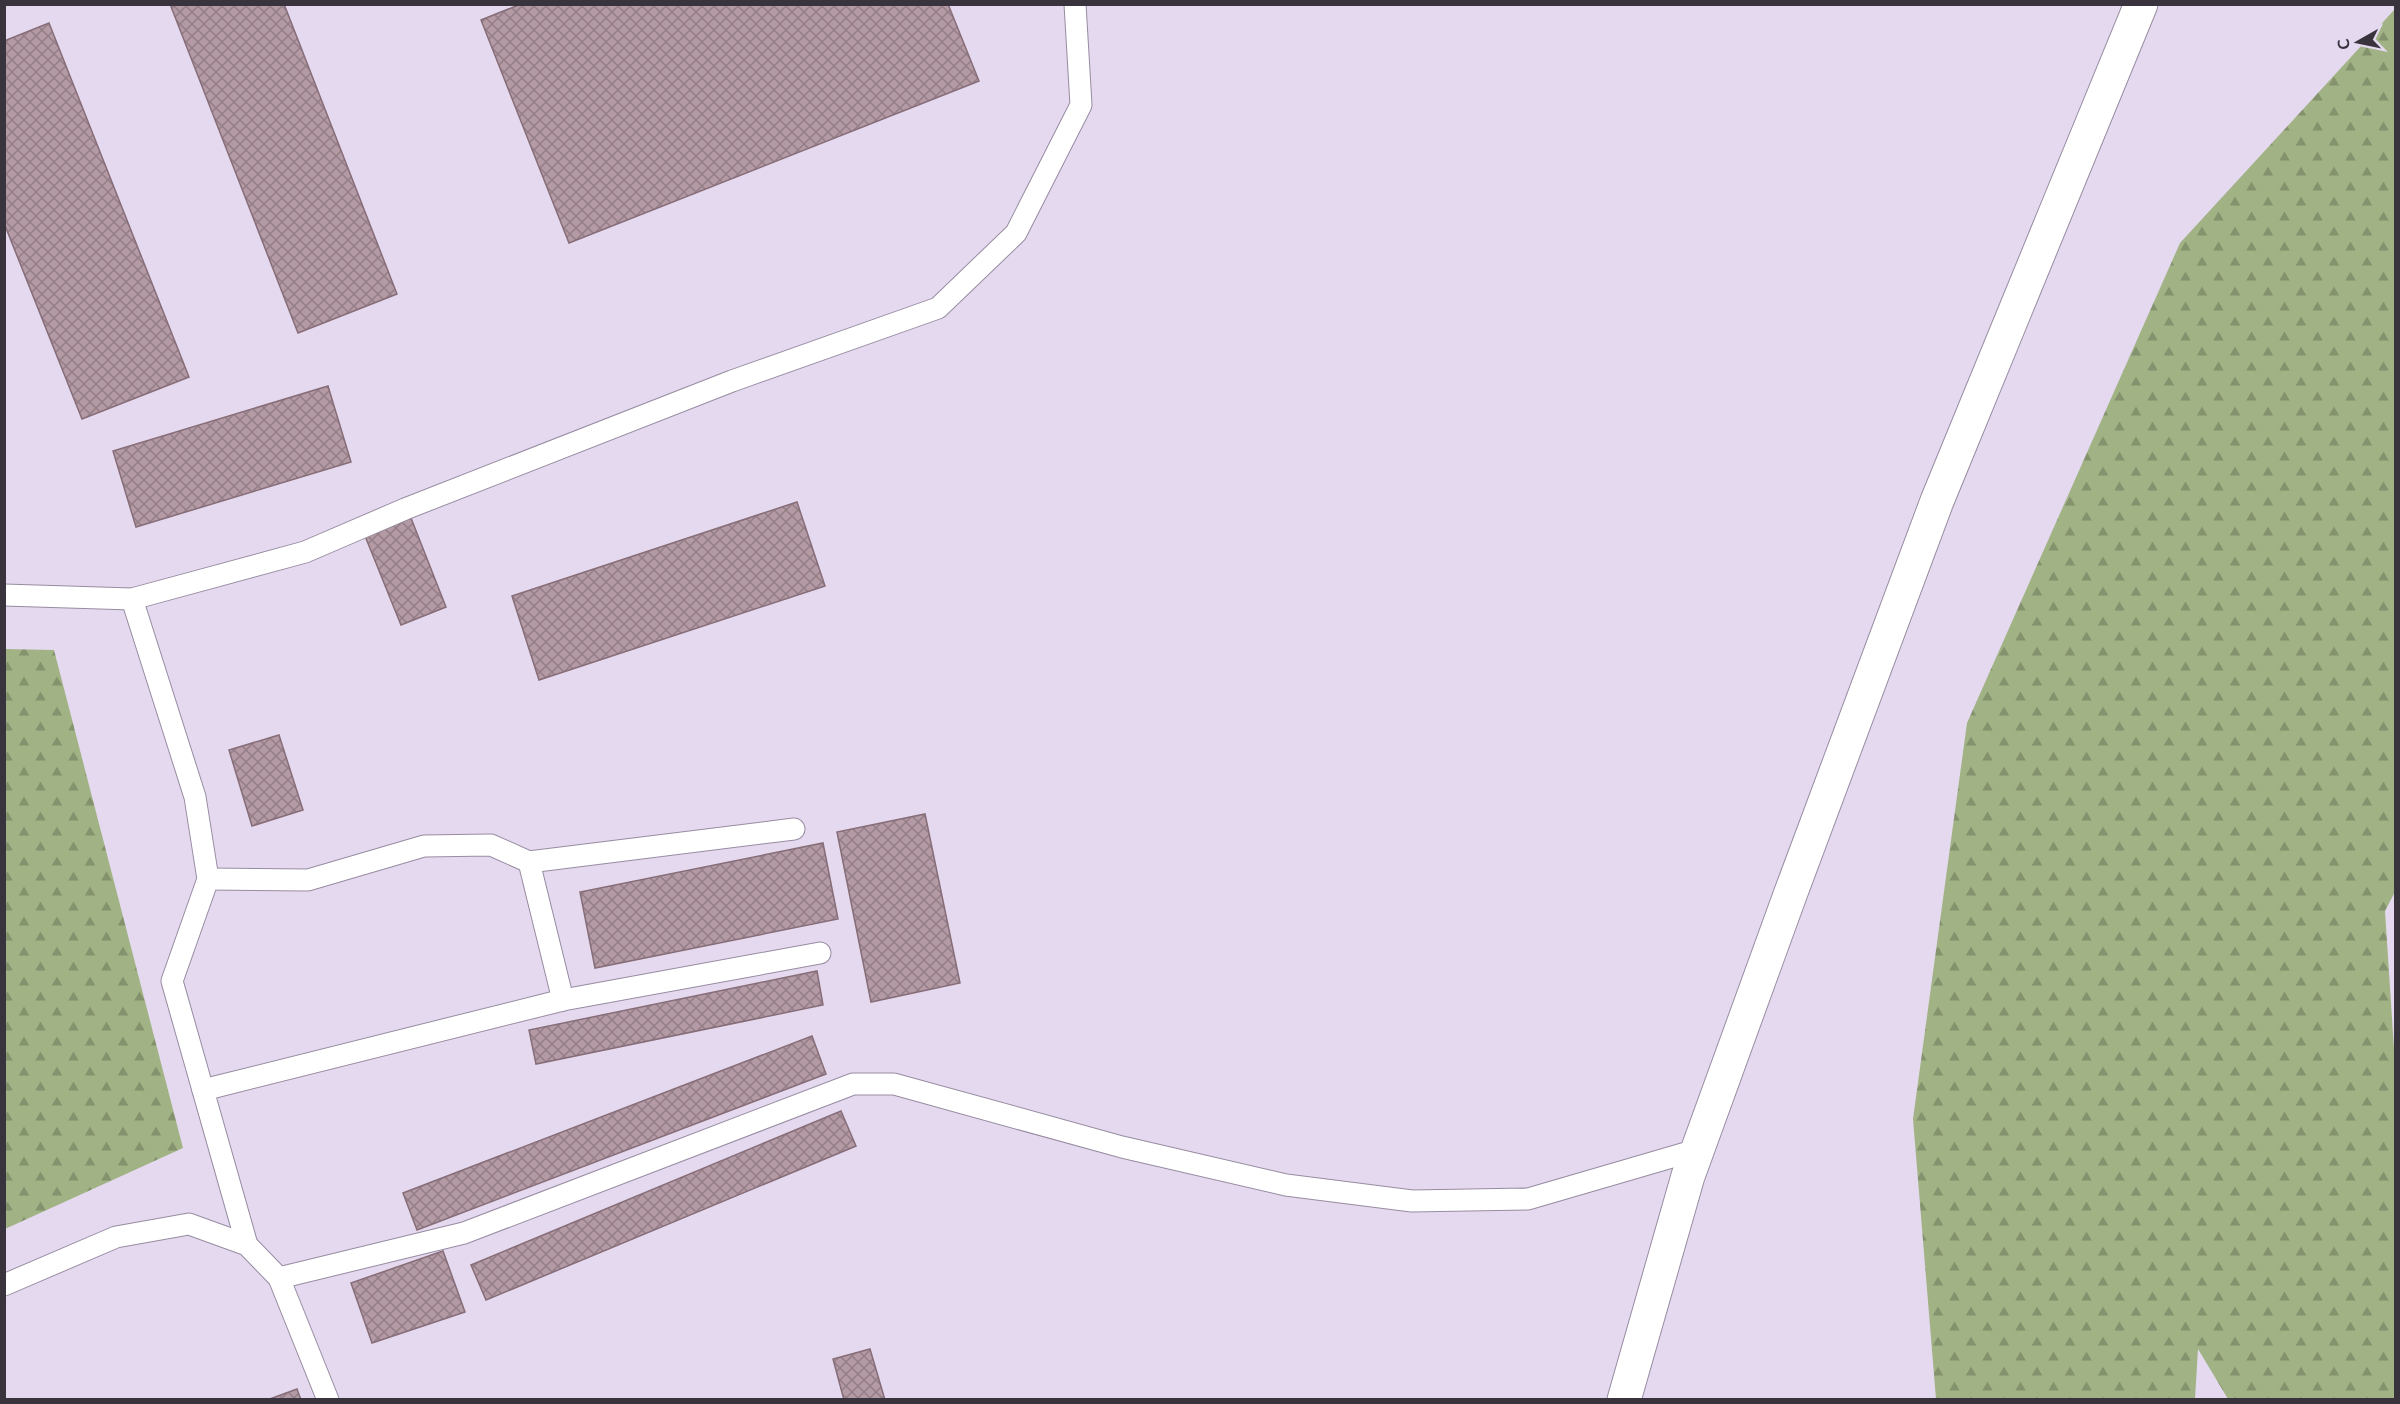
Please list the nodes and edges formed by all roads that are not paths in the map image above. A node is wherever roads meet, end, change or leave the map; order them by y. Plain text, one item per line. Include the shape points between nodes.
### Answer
1 (1075, 4) edge
2 (2141, 4) edge
3 (4, 595) edge
4 (132, 599) junction
5 (794, 829) dead end
6 (529, 862) junction
7 (208, 879) junction
8 (820, 953) dead end
9 (563, 1000) junction
10 (203, 1090) junction
11 (1696, 1150) junction
12 (246, 1245) junction
13 (279, 1278) junction
14 (4, 1285) edge
15 (328, 1400) edge
16 (1624, 1400) edge

1 - 4 lane via 1081,105 1016,233 938,308 732,381 305,552
2 - 11 street via 1937,501
3 - 4 lane
4 - 7 lane via 195,797
5 - 6 lane
6 - 7 lane via 491,845 424,846 308,880
6 - 9 lane
7 - 10 lane via 172,981
8 - 9 lane
9 - 10 lane
10 - 12 lane
11 - 13 lane via 1528,1200 1412,1201 1286,1185 1122,1147 894,1084 853,1084 464,1233
11 - 16 street
12 - 13 lane
12 - 14 lane via 189,1224 116,1237
13 - 15 lane

